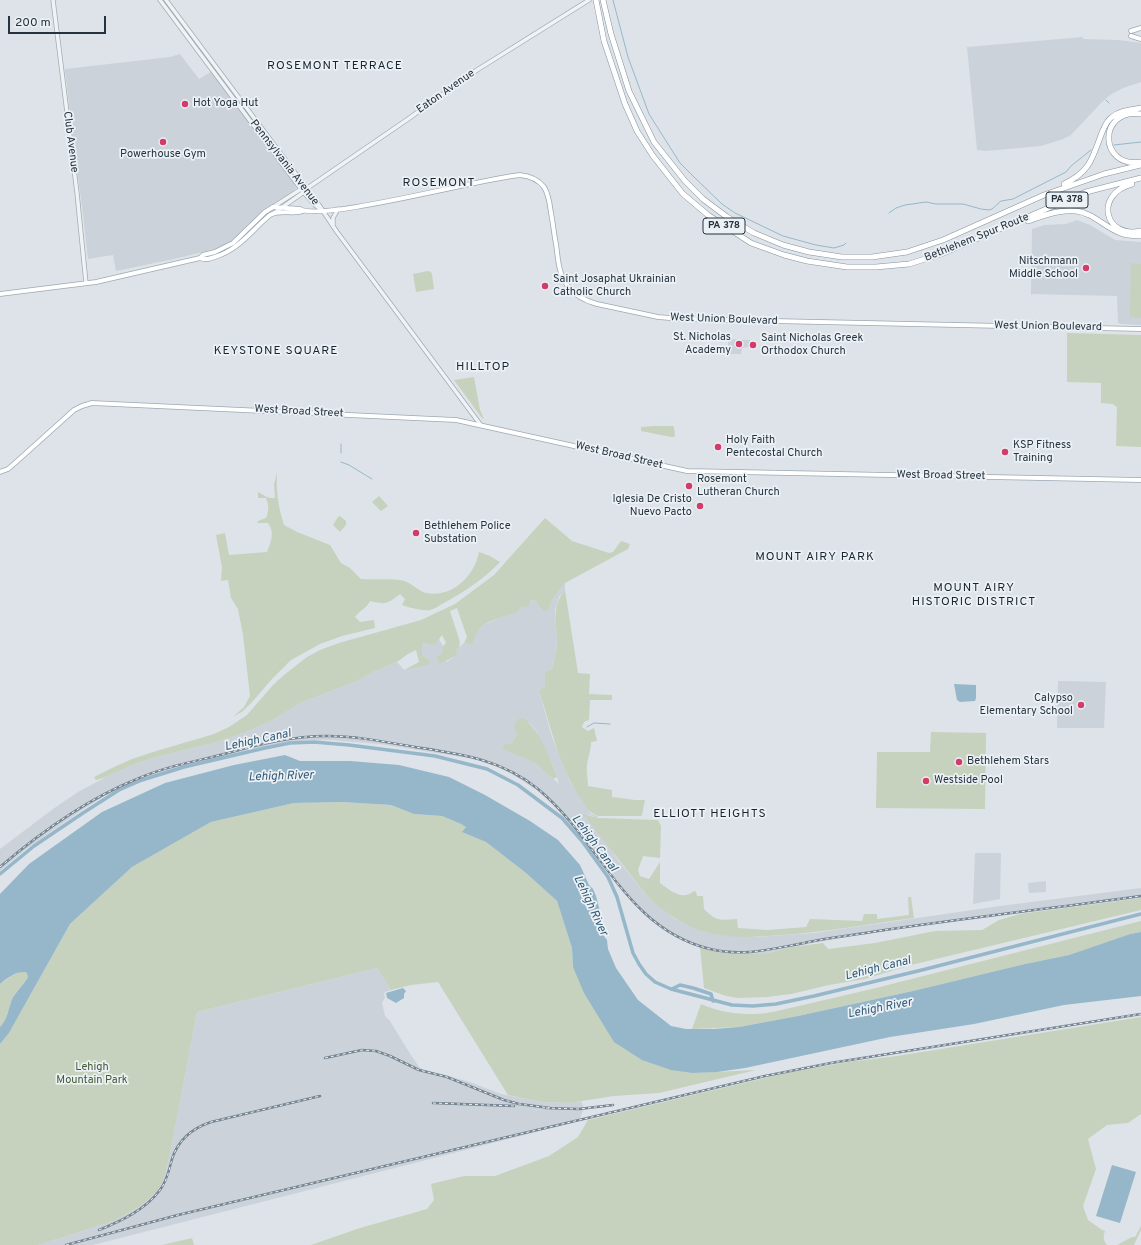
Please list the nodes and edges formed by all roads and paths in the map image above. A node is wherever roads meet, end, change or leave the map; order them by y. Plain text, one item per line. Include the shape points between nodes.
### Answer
1 (53, 0) edge
2 (160, 0) edge
3 (166, 0) edge
4 (589, 0) edge
5 (596, 0) edge
6 (603, 0) edge
7 (1141, 28) edge
8 (1141, 39) edge
9 (1141, 108) edge
10 (1141, 114) edge
11 (1141, 162) edge
12 (1141, 165) edge
13 (1141, 178) edge
14 (1141, 181) edge
15 (304, 190) junction
16 (1044, 195) junction
17 (273, 207) junction
18 (281, 207) junction
19 (338, 209) junction
20 (303, 211) junction
21 (322, 211) junction
22 (273, 213) junction
23 (333, 226) junction
24 (996, 232) junction
25 (1141, 232) edge
26 (1141, 236) edge
27 (200, 258) junction
28 (86, 284) junction
29 (0, 294) edge
30 (1141, 329) edge
31 (480, 424) junction
32 (0, 472) edge
33 (1141, 480) edge

1 - 28 street, Club Avenue
2 - 15 street, Pennsylvania Avenue
3 - 15 street, Pennsylvania Avenue
4 - 15 street, Eaton Avenue via 477,70
5 - 24 highway, Bethlehem Spur Route / PA 378 via 604,41 637,132 684,194 708,215 751,243 807,261 847,267 876,267 909,264
6 - 16 highway, Bethlehem Spur Route / PA 378 via 629,91 654,142 703,199 754,233 809,252 842,257 872,257 907,252 943,240
7 - 8 main road via 1131,34
9 - 16 highway via 1126,110 1111,117 1085,170
10 - 11 highway via 1122,116 1115,121 1110,130 1109,140 1110,148 1116,156 1126,161
12 - 16 highway, Bethlehem Spur Route / PA 378 via 1104,174
13 - 24 highway, Bethlehem Spur Route / PA 378 via 1086,192
14 - 25 highway via 1118,190 1110,199 1108,206 1108,216 1114,225 1123,230
15 - 17 street, Eaton Avenue
15 - 18 street, Eaton Avenue
15 - 21 street, Pennsylvania Avenue
17 - 18 main road, West Union Boulevard
17 - 27 main road via 233,243
18 - 20 main road, West Union Boulevard
18 - 22 street, Eaton Avenue
19 - 21 main road, West Union Boulevard
19 - 23 street via 333,218
19 - 30 main road, West Union Boulevard via 516,175 525,176 539,182 546,191 565,282 579,296 597,304 682,320
20 - 21 main road, West Union Boulevard
20 - 22 main road, West Union Boulevard
21 - 23 street, Pennsylvania Avenue
22 - 27 main road via 233,248 205,260
23 - 31 street, Pennsylvania Avenue
24 - 26 highway via 1048,214 1075,211 1090,215 1123,235
27 - 28 main road
28 - 29 main road
31 - 32 main road, West Broad Street via 437,419 86,404 74,410 14,464
31 - 33 main road, West Broad Street via 687,471

